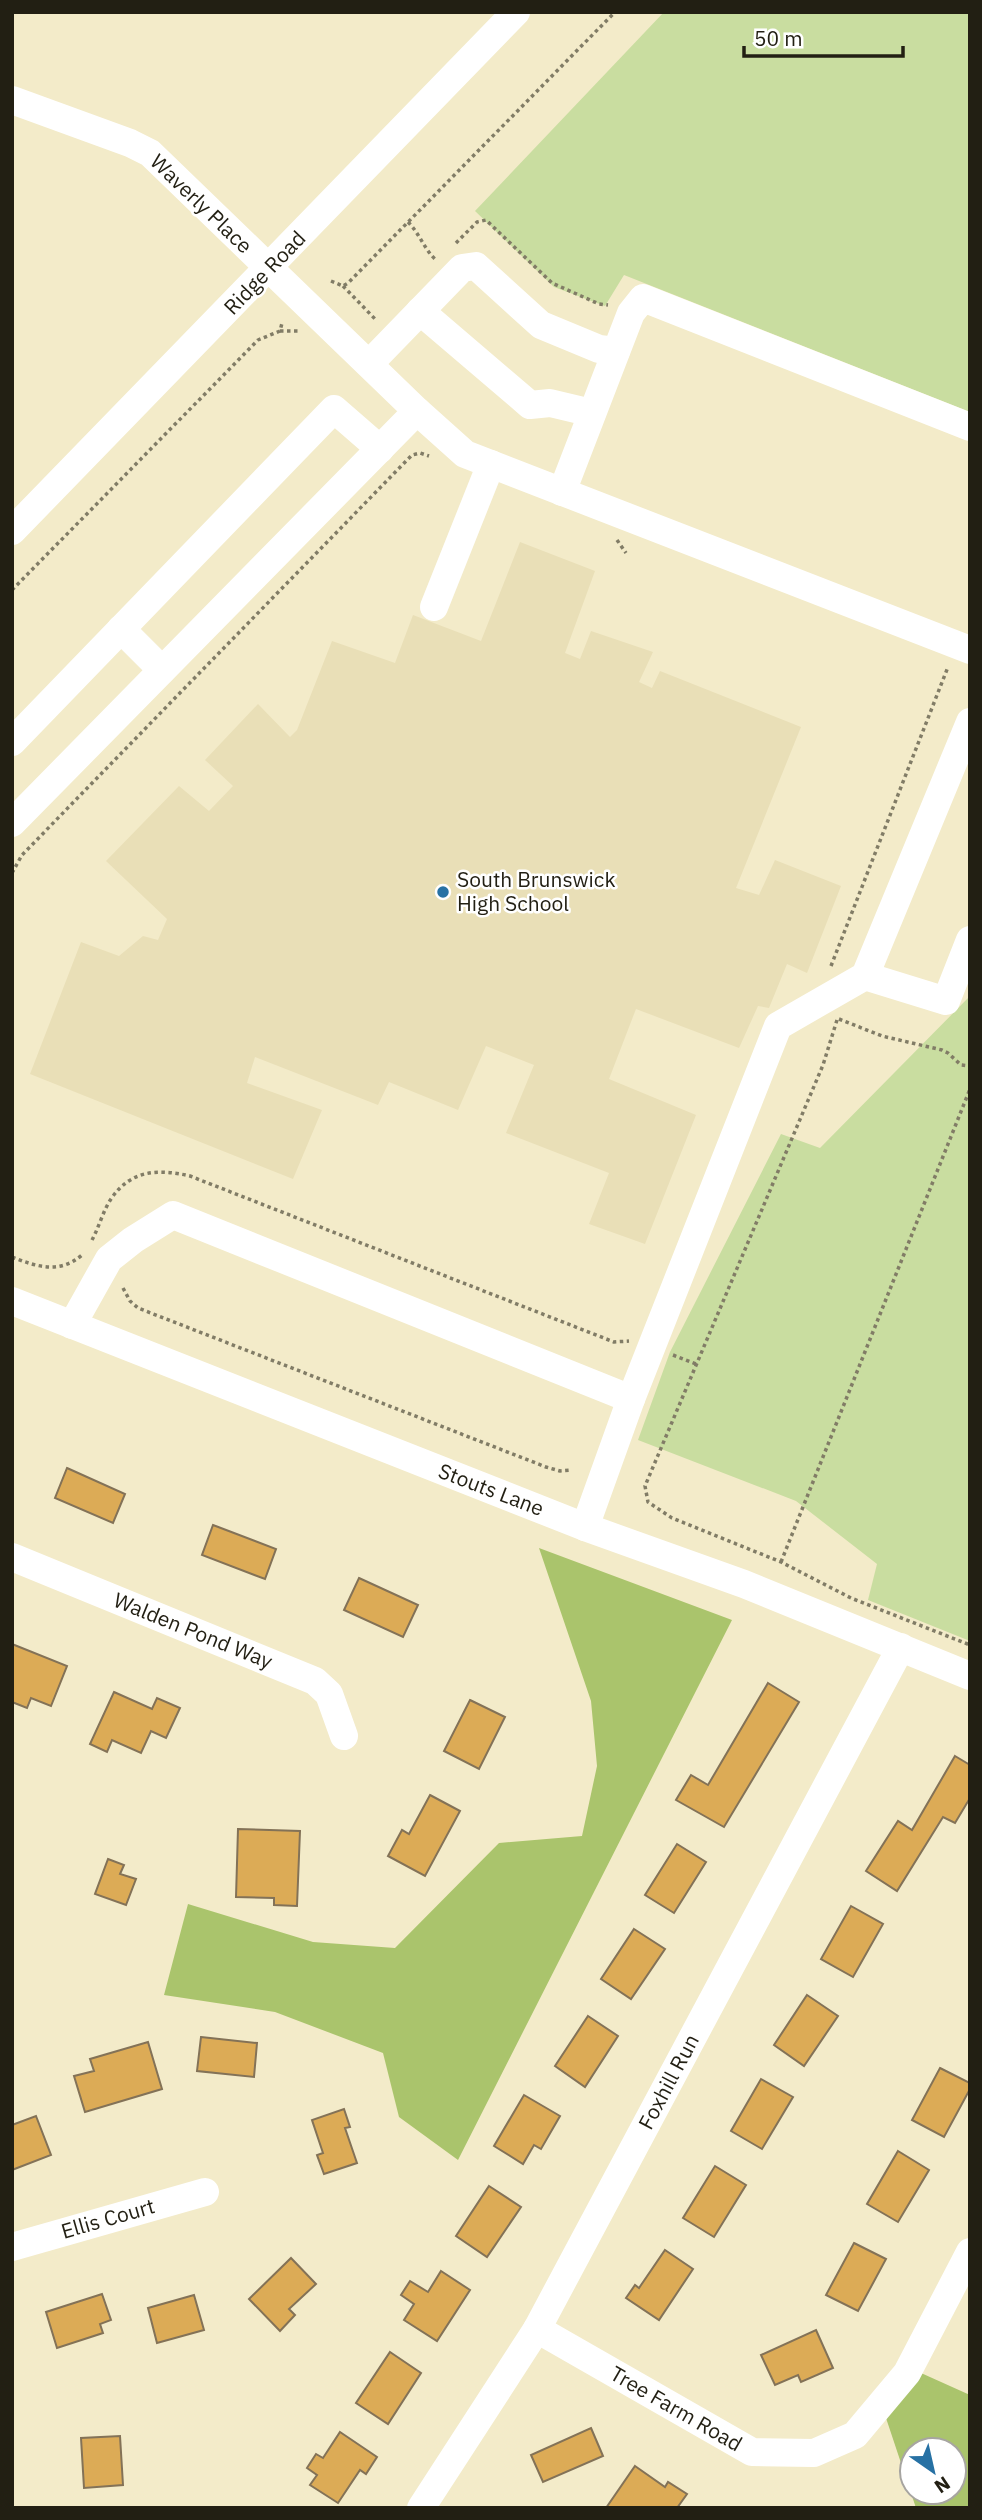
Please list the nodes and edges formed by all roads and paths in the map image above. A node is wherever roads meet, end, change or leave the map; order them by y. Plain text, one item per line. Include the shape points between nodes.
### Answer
1 (516, 12) edge
2 (615, 12) edge
3 (12, 100) edge
4 (408, 222) junction
5 (437, 262) dead end
6 (269, 269) junction
7 (331, 281) dead end
8 (420, 311) junction
9 (282, 323) dead end
10 (616, 351) junction
11 (369, 364) junction
12 (417, 411) junction
13 (592, 413) junction
14 (970, 427) edge
15 (380, 449) junction
16 (412, 455) dead end
17 (491, 464) junction
18 (562, 492) junction
19 (12, 531) edge
20 (12, 590) edge
21 (434, 607) dead end
22 (121, 629) junction
23 (964, 647) edge
24 (162, 670) junction
25 (970, 722) edge
26 (12, 742) edge
27 (12, 823) edge
28 (12, 873) edge
29 (970, 940) edge
30 (830, 969) dead end
31 (865, 976) junction
32 (970, 1066) edge
33 (970, 1089) edge
34 (90, 1245) dead end
35 (85, 1251) dead end
36 (12, 1257) edge
37 (123, 1287) dead end
38 (12, 1301) edge
39 (72, 1325) junction
40 (637, 1341) dead end
41 (631, 1399) junction
42 (572, 1471) dead end
43 (585, 1527) junction
44 (12, 1556) edge
45 (781, 1562) junction
46 (970, 1645) edge
47 (901, 1647) junction
48 (970, 1675) edge
49 (344, 1736) dead end
50 (205, 2192) dead end
51 (12, 2247) edge
52 (970, 2252) edge
53 (537, 2329) junction
54 (421, 2508) edge

1 - 6 street, Ridge Road
2 - 4 path
3 - 6 street, Waverly Place via 150,153
4 - 5 path
4 - 7 path via 348,283 343,286
6 - 11 street, Waverly Place
6 - 19 street, Ridge Road
8 - 10 street via 462,268 476,266 541,325 599,349
8 - 11 street
8 - 13 street via 530,405 551,403
9 - 20 path via 280,331 251,347
10 - 13 street
10 - 14 street via 631,313 643,298
11 - 12 street, Waverly Place
12 - 15 street
12 - 17 street, Waverly Place via 465,454
13 - 18 street
15 - 22 street via 334,409
15 - 24 street
16 - 28 path via 22,855
17 - 18 street, Waverly Place
17 - 21 street
18 - 23 street, Waverly Place
22 - 24 street
22 - 26 street
23 - 30 path
24 - 27 street
25 - 31 street
29 - 31 street via 946,1001
31 - 41 street via 778,1026
32 - 45 path via 961,1065 942,1050 837,1018 823,1065 645,1486 648,1503 659,1512
33 - 45 path
34 - 40 path via 120,1188 150,1172 166,1171 190,1176 614,1342
35 - 36 path via 68,1265 50,1267
37 - 42 path via 138,1308 546,1467
38 - 39 street, Stouts Lane
39 - 41 street via 109,1259 173,1216
39 - 43 street, Stouts Lane
41 - 43 street
43 - 47 street, Stouts Lane
44 - 49 street, Walden Pond Way via 315,1681 329,1694
45 - 46 path via 851,1598
47 - 48 street, Stouts Lane
47 - 53 street, Foxhill Run
50 - 51 street, Ellis Court
52 - 53 street, Tree Farm Road via 907,2372 856,2435 814,2453 752,2452
53 - 54 street, Foxhill Run

